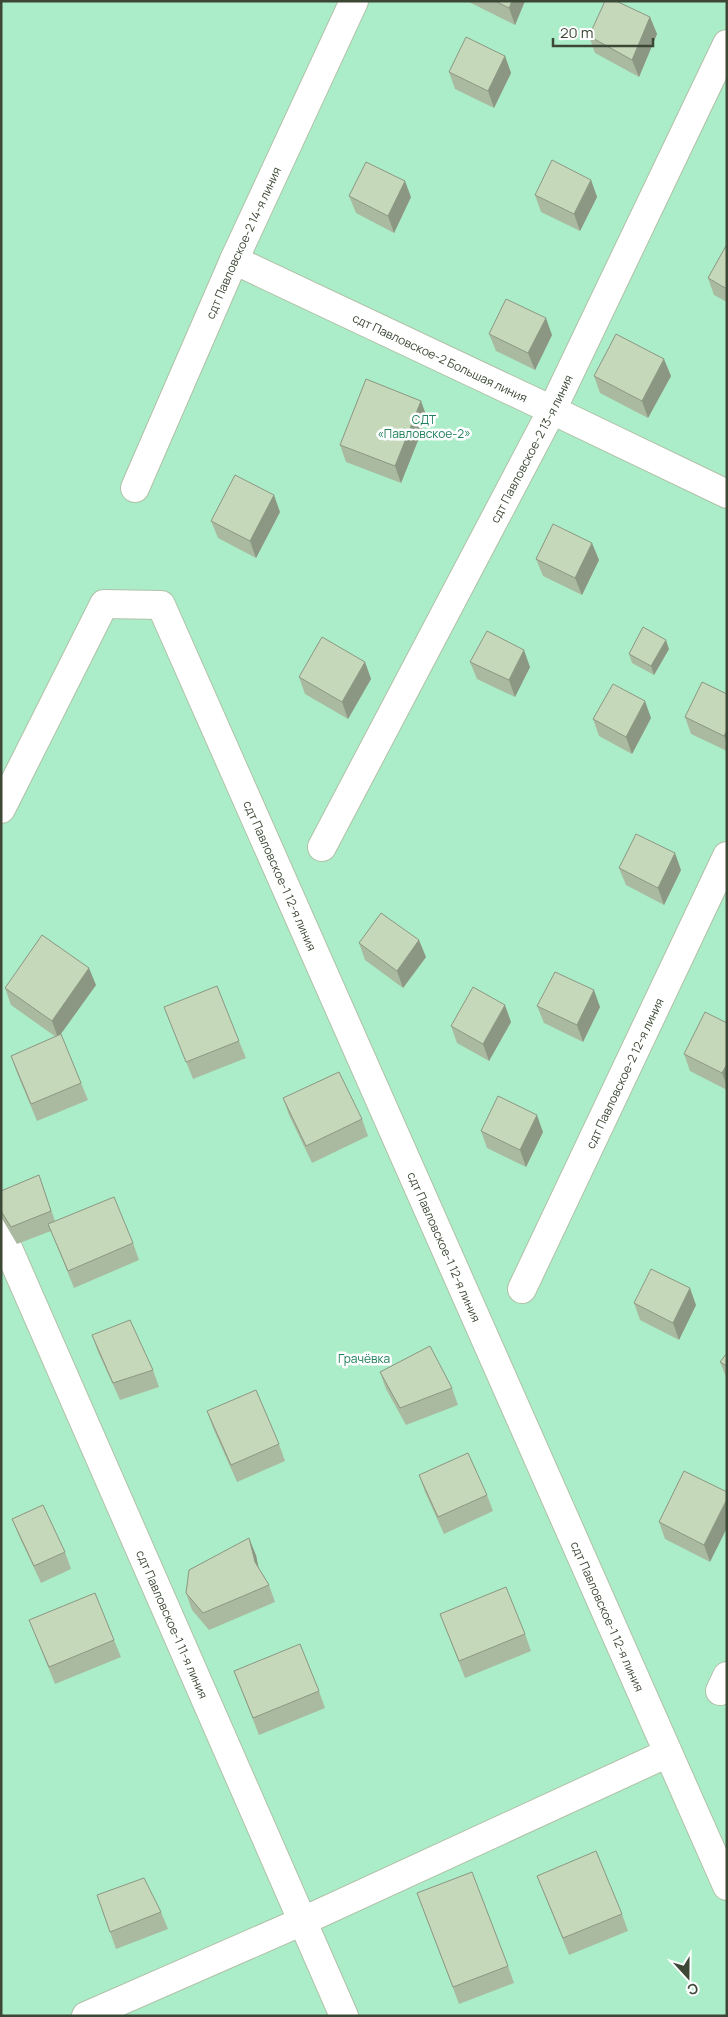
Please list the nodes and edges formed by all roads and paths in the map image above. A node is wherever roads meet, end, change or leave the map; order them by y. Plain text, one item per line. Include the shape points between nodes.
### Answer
1 (354, 1) edge
2 (727, 44) edge
3 (234, 260) junction
4 (552, 410) junction
5 (135, 488) dead end
6 (727, 494) edge
7 (1, 809) edge
8 (322, 847) dead end
9 (727, 856) edge
10 (1, 1232) edge
11 (522, 1289) dead end
12 (668, 1753) junction
13 (727, 1886) edge
14 (303, 1922) junction
15 (86, 2016) edge
16 (344, 2016) edge

1 - 3 street, сдт Павловское-2 14-я линия
2 - 4 street, сдт Павловское-2 13-я линия
3 - 4 street, сдт Павловское-2 Большая линия
3 - 5 street, сдт Павловское-2 14-я линия
4 - 6 street, сдт Павловское-2 Большая линия
4 - 8 street, сдт Павловское-2 13-я линия
7 - 12 street, сдт Павловское-1 12-я линия via 104,604 161,605
9 - 11 street, сдт Павловское-2 12-я линия
10 - 14 street, сдт Павловское-1 11-я линия
12 - 13 street, сдт Павловское-1 12-я линия
12 - 14 street
14 - 15 street
14 - 16 street, сдт Павловское-1 11-я линия

